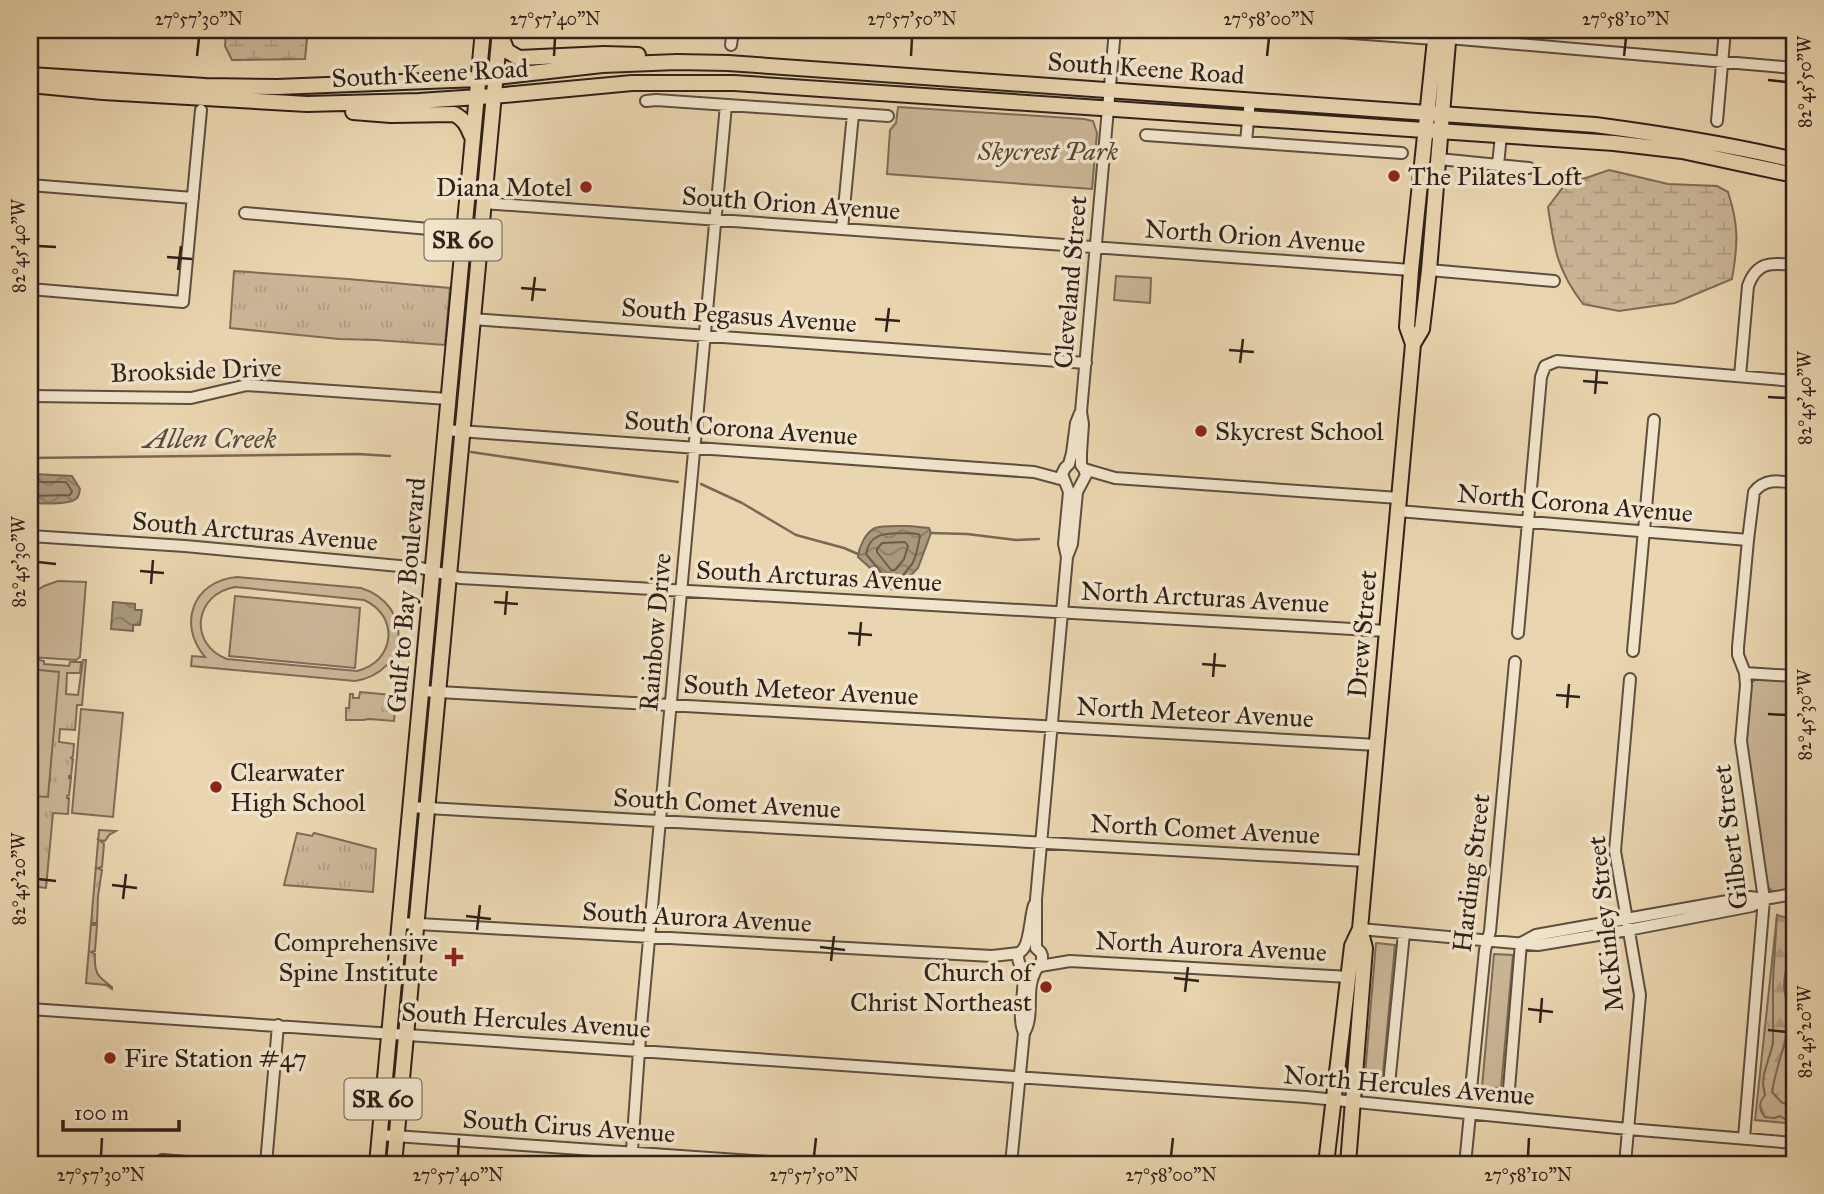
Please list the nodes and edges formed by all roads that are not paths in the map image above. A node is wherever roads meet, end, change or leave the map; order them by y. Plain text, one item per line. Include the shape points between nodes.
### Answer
1 (483, 30) edge
2 (500, 30) edge
3 (733, 30) edge
4 (1115, 30) edge
5 (1310, 30) edge
6 (1725, 30) edge
7 (1441, 33) edge
8 (731, 45) dead end
9 (677, 62) junction
10 (1722, 62) junction
11 (1794, 68) edge
12 (30, 75) edge
13 (494, 78) junction
14 (478, 79) junction
15 (30, 85) edge
16 (1110, 90) junction
17 (493, 96) junction
18 (477, 97) junction
19 (1226, 98) junction
20 (1250, 99) junction
21 (982, 100) junction
22 (646, 101) dead end
23 (307, 104) junction
24 (726, 105) junction
25 (1108, 108) junction
26 (201, 110) dead end
27 (853, 114) junction
28 (888, 116) dead end
29 (1248, 118) junction
30 (1289, 121) junction
31 (1434, 121) junction
32 (1717, 121) dead end
33 (1146, 135) dead end
34 (1501, 135) junction
35 (472, 137) junction
36 (1246, 142) junction
37 (1422, 150) junction
38 (1402, 153) dead end
39 (1439, 159) junction
40 (1794, 160) edge
41 (1498, 165) junction
42 (1529, 168) dead end
43 (1794, 175) edge
44 (30, 185) edge
45 (193, 198) junction
46 (483, 203) junction
47 (245, 213) dead end
48 (715, 220) junction
49 (842, 229) junction
50 (464, 232) junction
51 (1096, 247) junction
52 (1794, 265) edge
53 (1411, 270) junction
54 (1429, 270) junction
55 (1554, 281) dead end
56 (30, 289) edge
57 (472, 319) junction
58 (705, 336) junction
59 (1413, 344) junction
60 (1086, 363) junction
61 (1740, 376) junction
62 (1794, 381) edge
63 (30, 396) edge
64 (448, 399) junction
65 (1654, 420) dead end
66 (445, 430) junction
67 (462, 431) junction
68 (695, 447) junction
69 (1075, 466) junction
70 (1034, 472) junction
71 (1115, 478) junction
72 (1074, 483) junction
73 (1794, 483) edge
74 (1399, 504) junction
75 (1528, 522) junction
76 (1643, 531) junction
77 (30, 536) edge
78 (1748, 540) junction
79 (432, 571) junction
80 (449, 575) junction
81 (682, 591) junction
82 (1062, 612) junction
83 (1387, 631) junction
84 (1518, 633) dead end
85 (1633, 651) dead end
86 (1515, 662) dead end
87 (1745, 673) junction
88 (1794, 676) edge
89 (1630, 679) dead end
90 (421, 691) junction
91 (438, 693) junction
92 (671, 706) junction
93 (1052, 726) junction
94 (418, 734) junction
95 (434, 737) junction
96 (1377, 746) junction
97 (410, 807) junction
98 (427, 809) junction
99 (661, 822) junction
100 (1042, 843) junction
101 (1366, 861) junction
102 (1794, 894) edge
103 (1764, 899) junction
104 (400, 923) junction
105 (416, 924) junction
106 (1627, 924) junction
107 (1360, 929) junction
108 (1404, 933) junction
109 (650, 938) junction
110 (1488, 941) junction
111 (1521, 943) junction
112 (1027, 956) junction
113 (1070, 961) junction
114 (1037, 967) junction
115 (1349, 977) junction
116 (30, 1009) edge
117 (278, 1025) junction
118 (390, 1033) junction
119 (1024, 1033) junction
120 (406, 1034) junction
121 (639, 1051) junction
122 (1019, 1077) junction
123 (1389, 1085) dead end
124 (1471, 1089) dead end
125 (1508, 1089) dead end
126 (1333, 1100) junction
127 (1353, 1102) junction
128 (1470, 1114) junction
129 (1628, 1129) junction
130 (1329, 1131) junction
131 (380, 1135) junction
132 (397, 1136) junction
133 (1744, 1138) junction
134 (1794, 1143) edge
135 (631, 1159) edge
136 (162, 1164) edge
137 (211, 1164) edge
138 (266, 1164) edge
139 (377, 1164) edge
140 (394, 1164) edge
141 (796, 1164) edge
142 (1011, 1164) edge
143 (1326, 1164) edge
144 (1334, 1164) edge
145 (1348, 1164) edge
146 (1465, 1164) edge
147 (1625, 1164) edge

1 - 14 main road, Gulf to Bay Boulevard / SR 60
2 - 9 main road via 507,51 519,58 604,54
2 - 13 main road, Gulf to Bay Boulevard / SR 60
3 - 8 street
4 - 16 street, Cleveland Street
5 - 7 street
6 - 10 street
7 - 10 street
7 - 31 main road, Drew Street
7 - 31 main road, Drew Street via 1444,94
9 - 13 main road, South Keene Road via 602,65
9 - 16 main road, South Keene Road
10 - 11 street
10 - 32 street
12 - 14 main road, South Keene Road via 277,88
13 - 14 main road, South Keene Road
13 - 17 main road, Gulf to Bay Boulevard / SR 60
14 - 18 main road, Gulf to Bay Boulevard / SR 60
15 - 23 main road, South Keene Road
16 - 19 main road, South Keene Road
16 - 21 main road via 1085,100 1021,94
16 - 25 street, Cleveland Street
17 - 18 main road, South Keene Road
17 - 21 main road, South Keene Road via 632,83 734,82
17 - 46 main road, Gulf to Bay Boulevard / SR 60
18 - 23 main road, South Keene Road
18 - 35 main road, Gulf to Bay Boulevard / SR 60
19 - 20 main road, South Keene Road
19 - 25 main road via 1191,104 1132,99
20 - 29 street
20 - 31 main road, South Keene Road
21 - 25 main road, South Keene Road
22 - 24 street
23 - 35 main road via 391,115 454,114 467,124
24 - 27 street
24 - 48 street, Rainbow Drive
25 - 29 main road, South Keene Road
25 - 51 street, Cleveland Street
26 - 45 street
27 - 28 street
27 - 49 street
29 - 30 main road, South Keene Road
29 - 36 street
30 - 31 main road, South Keene Road
30 - 37 main road via 1406,136
31 - 34 main road, South Keene Road
31 - 37 main road, Drew Street
31 - 39 main road, Drew Street
31 - 40 main road, South Keene Road via 1575,123 1677,136
31 - 54 main road via 1425,237
33 - 36 street
34 - 41 street
34 - 43 main road, South Keene Road via 1682,151
35 - 50 main road, Gulf to Bay Boulevard / SR 60
36 - 38 street
37 - 53 main road, Drew Street
39 - 41 street
39 - 54 main road, Drew Street
41 - 42 street
44 - 45 street
45 - 56 street via 183,302
46 - 48 street, South Orion Avenue
46 - 57 main road, Gulf to Bay Boulevard / SR 60
47 - 50 street
48 - 49 street, South Orion Avenue
48 - 58 street, Rainbow Drive
49 - 51 street, South Orion Avenue
50 - 64 main road, Gulf to Bay Boulevard / SR 60
51 - 53 street, North Orion Avenue
51 - 60 street, Cleveland Street
52 - 61 street via 1767,264 1752,277
53 - 59 main road, Drew Street via 1407,327
54 - 55 street
54 - 59 main road, Drew Street via 1422,329
57 - 58 street, South Pegasus Avenue
57 - 67 main road, Gulf to Bay Boulevard / SR 60
58 - 60 street, South Pegasus Avenue
58 - 68 street, Rainbow Drive
59 - 74 main road, Drew Street
60 - 69 street, Cleveland Street via 1080,453
61 - 62 street
61 - 75 street via 1557,361 1545,366
63 - 64 street, Brookside Drive via 191,398 247,385
64 - 66 main road, Gulf to Bay Boulevard / SR 60
65 - 76 street
66 - 67 street, South Corona Avenue
66 - 79 main road, Gulf to Bay Boulevard / SR 60
67 - 68 street, South Corona Avenue
67 - 80 main road, Gulf to Bay Boulevard / SR 60
68 - 70 street, South Corona Avenue
68 - 81 street, Rainbow Drive
69 - 70 street, South Corona Avenue
69 - 71 street, North Corona Avenue
69 - 72 street via 1086,475
69 - 72 street via 1062,474
70 - 72 street, South Corona Avenue
71 - 72 street, North Corona Avenue
71 - 74 street, North Corona Avenue
72 - 82 street via 1064,544
73 - 78 street, Gilbert Street via 1773,481 1758,486
74 - 75 street, North Corona Avenue
74 - 83 main road, Drew Street
75 - 76 street, North Corona Avenue
75 - 84 street
76 - 78 street, North Corona Avenue
76 - 85 street
77 - 79 street, South Arcturas Avenue via 186,546
78 - 87 street, Gilbert Street via 1738,647
79 - 80 street, South Arcturas Avenue
79 - 90 main road, Gulf to Bay Boulevard / SR 60
80 - 81 street, South Arcturas Avenue
80 - 91 main road, Gulf to Bay Boulevard / SR 60
81 - 82 street, South Arcturas Avenue
81 - 92 street, Rainbow Drive
82 - 83 street, North Arcturas Avenue
82 - 93 street
83 - 96 main road, Drew Street
86 - 110 street, Harding Street
87 - 88 street
87 - 103 street, Gilbert Street via 1741,741
89 - 106 street, McKinley Street via 1615,851
90 - 91 street, South Meteor Avenue
90 - 94 main road, Gulf to Bay Boulevard / SR 60
91 - 92 street, South Meteor Avenue
91 - 95 main road, Gulf to Bay Boulevard / SR 60
92 - 93 street, South Meteor Avenue
92 - 99 street, Rainbow Drive
93 - 96 street, North Meteor Avenue
93 - 100 street
94 - 95 street
94 - 97 main road, Gulf to Bay Boulevard / SR 60
95 - 98 main road, Gulf to Bay Boulevard / SR 60
96 - 101 main road, Drew Street
97 - 98 street, South Comet Avenue
97 - 104 main road, Gulf to Bay Boulevard / SR 60
98 - 99 street, South Comet Avenue
98 - 105 main road, Gulf to Bay Boulevard / SR 60
99 - 100 street, South Comet Avenue
99 - 109 street, Rainbow Drive
100 - 101 street, North Comet Avenue
100 - 112 street
101 - 107 main road, Drew Street
102 - 103 street
103 - 106 street via 1752,906
103 - 133 street, Gilbert Street
104 - 105 street, South Aurora Avenue
104 - 118 main road, Gulf to Bay Boulevard / SR 60
105 - 109 street, South Aurora Avenue
105 - 120 main road, Gulf to Bay Boulevard / SR 60
106 - 111 street via 1538,945
106 - 129 street, McKinley Street via 1640,995
107 - 108 street
107 - 115 main road, Drew Street via 1352,946
107 - 127 main road, Drew Street via 1365,948
108 - 110 street
108 - 123 street
109 - 112 street, South Aurora Avenue
109 - 121 street, Rainbow Drive
110 - 111 street
110 - 124 street, Harding Street
111 - 125 street
112 - 113 street, North Aurora Avenue
112 - 114 street, North Aurora Avenue via 1029,971
112 - 114 street via 1042,960
112 - 119 street via 1020,1024
113 - 114 street, North Aurora Avenue
113 - 115 street, North Aurora Avenue
114 - 119 street
115 - 126 main road, Drew Street
116 - 117 street, South Hercules Avenue
117 - 118 street, South Hercules Avenue
117 - 138 street
118 - 120 street, South Hercules Avenue
118 - 131 main road, Gulf to Bay Boulevard / SR 60
119 - 122 street
120 - 121 street, South Hercules Avenue
120 - 132 main road, Gulf to Bay Boulevard / SR 60
121 - 122 street, South Hercules Avenue
121 - 135 street, Rainbow Drive
122 - 126 street, North Hercules Avenue
122 - 142 street
126 - 127 street, North Hercules Avenue
126 - 130 main road, Drew Street
127 - 128 street, North Hercules Avenue
127 - 145 main road, Drew Street
128 - 129 street, North Hercules Avenue
128 - 146 street
129 - 133 street, North Hercules Avenue
129 - 147 street, McKinley Street
130 - 143 main road, Drew Street
130 - 144 main road, Drew Street
131 - 132 street, South Cirus Avenue
131 - 139 main road, Gulf to Bay Boulevard / SR 60
132 - 135 street, South Cirus Avenue
132 - 140 main road, Gulf to Bay Boulevard / SR 60
133 - 134 street, North Hercules Avenue
135 - 141 street, South Cirus Avenue
136 - 137 street via 162,1160

